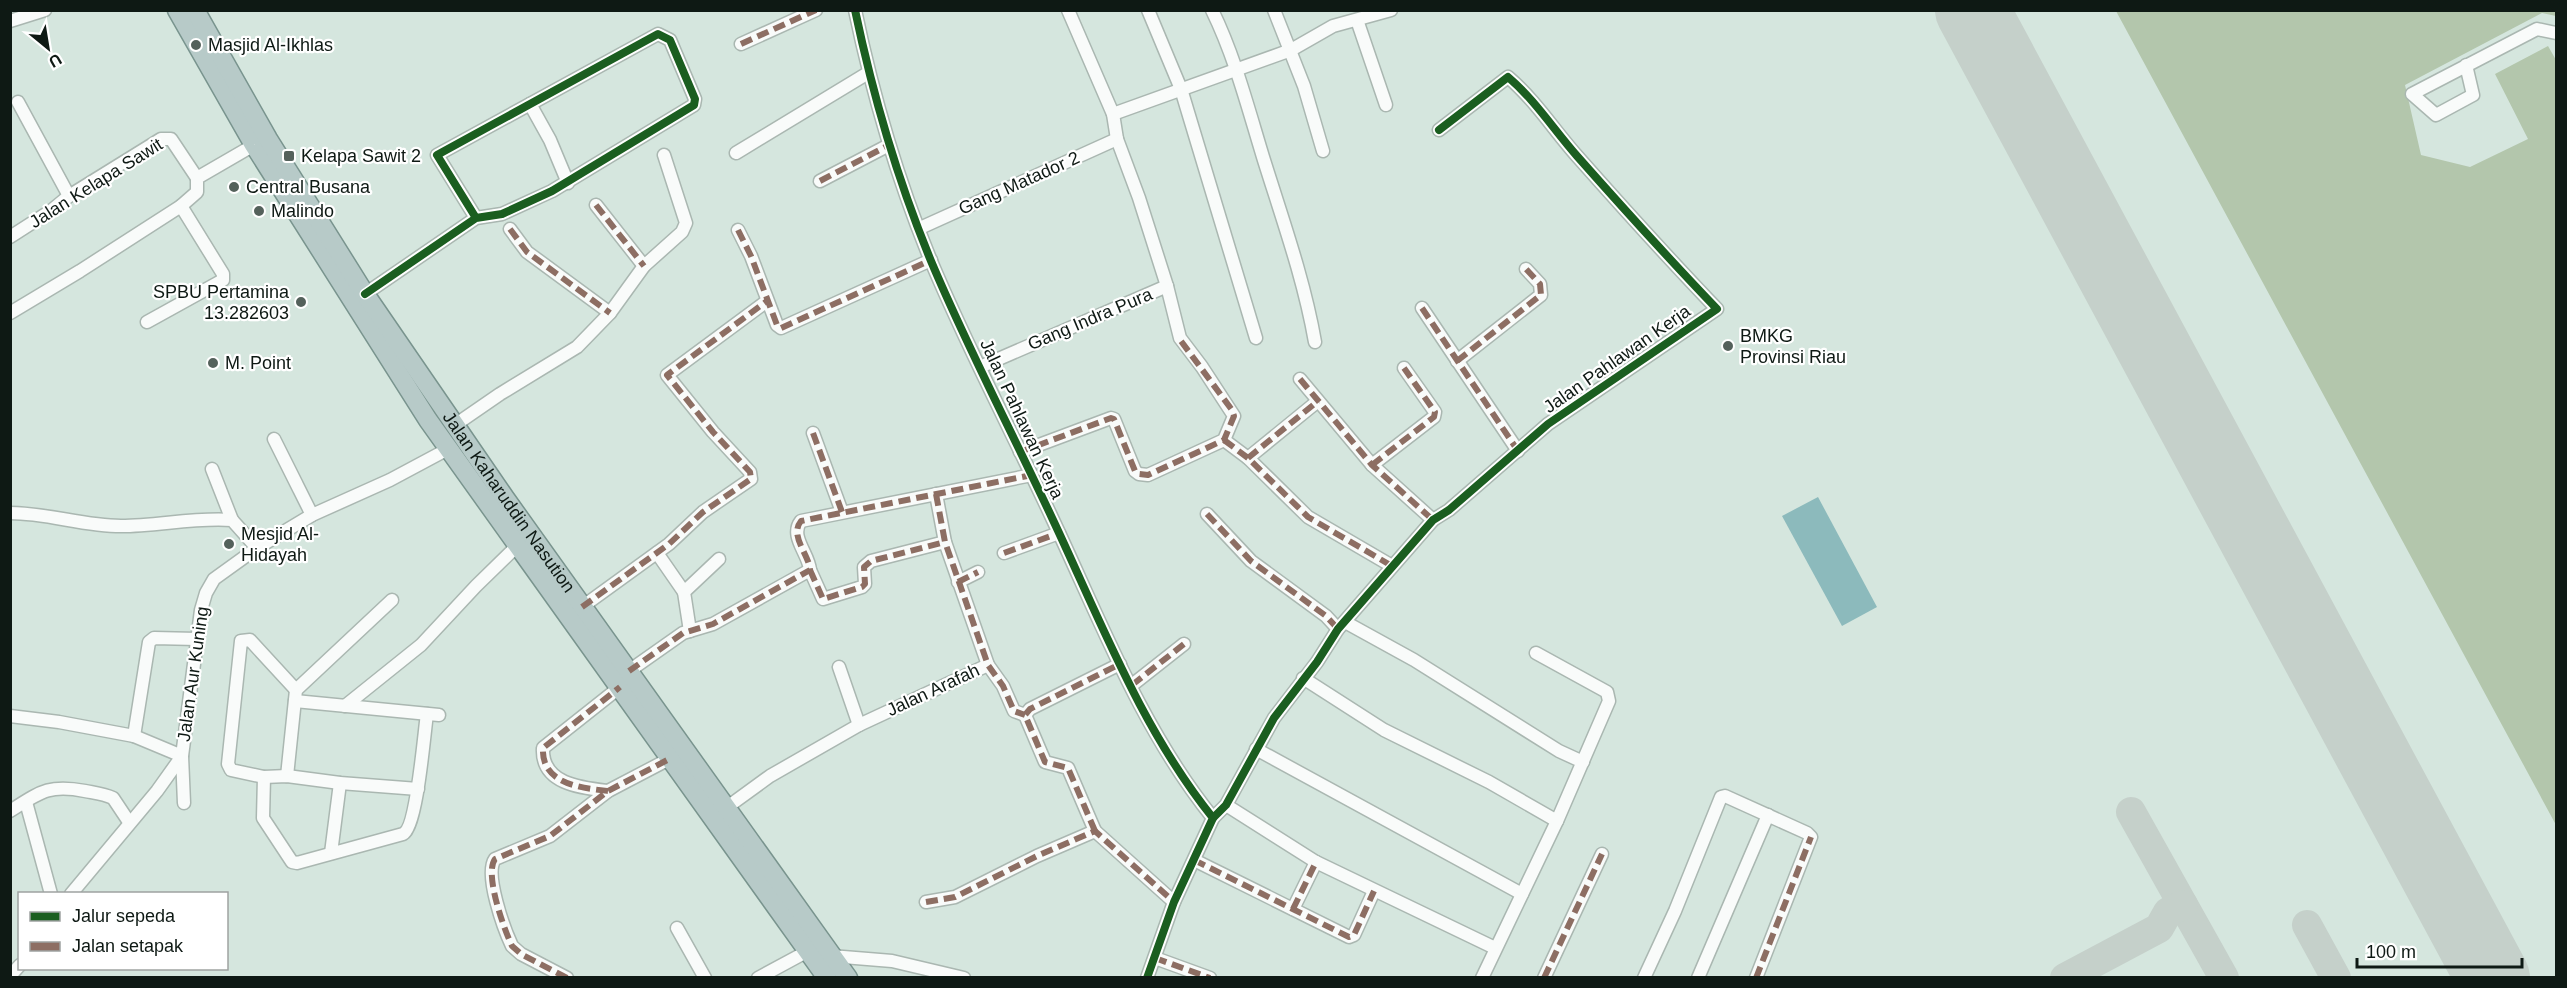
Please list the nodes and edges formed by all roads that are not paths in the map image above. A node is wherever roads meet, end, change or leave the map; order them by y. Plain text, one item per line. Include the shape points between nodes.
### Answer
1 (45, 10) edge
2 (177, 10) edge
3 (195, 10) edge
4 (816, 10) edge
5 (855, 10) edge
6 (1068, 10) edge
7 (1148, 10) edge
8 (1212, 10) edge
9 (1274, 10) edge
10 (1391, 10) edge
11 (1373, 13) edge
12 (1356, 20) junction
13 (10, 21) edge
14 (2556, 33) edge
15 (741, 44) dead end
16 (1291, 50) junction
17 (2466, 65) junction
18 (1236, 69) junction
19 (868, 73) junction
20 (1181, 89) junction
21 (18, 102) dead end
22 (530, 104) junction
23 (1386, 105) dead end
24 (1113, 114) junction
25 (1438, 130) dead end
26 (1117, 139) junction
27 (254, 145) junction
28 (889, 146) junction
29 (1323, 152) dead end
30 (736, 153) dead end
31 (664, 155) dead end
32 (197, 178) junction
33 (820, 181) dead end
34 (568, 183) junction
35 (69, 196) junction
36 (596, 205) dead end
37 (180, 206) junction
38 (476, 218) junction
39 (310, 220) junction
40 (920, 228) junction
41 (510, 230) dead end
42 (738, 230) dead end
43 (12, 231) edge
44 (931, 260) junction
45 (644, 266) junction
46 (1526, 269) dead end
47 (1167, 286) junction
48 (365, 294) junction
49 (767, 301) junction
50 (1422, 308) dead end
51 (10, 313) edge
52 (610, 313) junction
53 (147, 322) dead end
54 (1256, 338) dead end
55 (1316, 342) dead end
56 (1457, 361) junction
57 (980, 367) junction
58 (1404, 368) dead end
59 (1300, 379) dead end
60 (1318, 401) junction
61 (455, 425) junction
62 (813, 433) dead end
63 (274, 440) dead end
64 (1224, 440) junction
65 (448, 449) junction
66 (1518, 451) junction
67 (1020, 452) junction
68 (1248, 458) junction
69 (1372, 465) junction
70 (212, 468) dead end
71 (1032, 475) junction
72 (936, 494) junction
73 (842, 512) junction
74 (10, 513) edge
75 (1207, 514) dead end
76 (312, 515) junction
77 (232, 520) junction
78 (1433, 520) junction
79 (1059, 533) junction
80 (945, 542) junction
81 (517, 546) junction
82 (257, 548) junction
83 (657, 553) junction
84 (1004, 553) dead end
85 (720, 560) dead end
86 (1392, 566) junction
87 (810, 570) junction
88 (978, 573) dead end
89 (958, 582) junction
90 (684, 592) junction
91 (392, 600) dead end
92 (582, 607) junction
93 (1342, 625) junction
94 (690, 631) junction
95 (197, 639) junction
96 (1184, 644) dead end
97 (1536, 653) dead end
98 (988, 664) junction
99 (1120, 664) junction
100 (839, 667) dead end
101 (1303, 678) junction
102 (624, 679) junction
103 (1132, 685) junction
104 (295, 695) junction
105 (345, 706) junction
106 (1024, 715) junction
107 (10, 716) edge
108 (860, 725) junction
109 (134, 736) junction
110 (1256, 749) junction
111 (182, 756) junction
112 (671, 758) junction
113 (1583, 762) junction
114 (287, 776) junction
115 (264, 777) junction
116 (340, 783) junction
117 (418, 789) junction
118 (608, 790) junction
119 (26, 802) junction
120 (184, 803) dead end
121 (1226, 805) junction
122 (726, 808) junction
123 (10, 811) edge
124 (1768, 815) junction
125 (1213, 818) junction
126 (1557, 821) junction
127 (129, 822) junction
128 (1095, 831) junction
129 (331, 853) junction
130 (1602, 854) dead end
131 (1194, 860) junction
132 (1317, 862) junction
133 (1374, 891) junction
134 (50, 892) edge
135 (73, 892) edge
136 (1522, 894) junction
137 (926, 902) dead end
138 (1174, 902) junction
139 (784, 903) junction
140 (1293, 909) junction
141 (677, 928) dead end
142 (1495, 948) junction
143 (808, 951) junction
144 (831, 956) junction
145 (1155, 958) junction
146 (567, 978) edge
147 (705, 978) edge
148 (758, 978) edge
149 (827, 978) edge
150 (848, 978) edge
151 (964, 978) edge
152 (1147, 978) edge
153 (1210, 978) edge
154 (1482, 978) edge
155 (1544, 978) edge
156 (1644, 978) edge
157 (1698, 978) edge
158 (1756, 978) edge

1 - 13 street
2 - 27 highway, Jalan Kaharuddin Nasution
3 - 39 highway, Jalan Kaharuddin Nasution
4 - 15 street
5 - 19 street, Jalan Pahlawan Kerja
6 - 24 street
7 - 20 street
8 - 18 street
9 - 16 street
10 - 11 street
11 - 12 street
12 - 16 street via 1323,30
12 - 23 street
14 - 17 street via 2537,29
16 - 18 street
16 - 29 street
17 - 17 street via 2473,95 2436,115 2412,94
18 - 20 street
18 - 55 street via 1306,296
19 - 28 street, Jalan Pahlawan Kerja
19 - 30 street
20 - 24 street
20 - 54 street
21 - 35 street
22 - 34 street
22 - 34 street via 658,34 670,40 695,99 694,105
22 - 38 street via 437,155
24 - 26 street
25 - 66 street, Jalan Pahlawan Kerja via 1508,77 1524,90 1549,125 1717,309 1548,424
26 - 40 street, Gang Matador 2
26 - 47 street
27 - 32 street
27 - 39 highway, Jalan Kaharuddin Nasution
28 - 33 street
28 - 40 street, Jalan Pahlawan Kerja
31 - 45 street via 686,223 682,232
32 - 35 street, Jalan Kelapa Sawit via 171,139 166,138
32 - 37 street via 197,192
34 - 38 street via 502,214
35 - 43 street, Jalan Kelapa Sawit via 52,210
36 - 45 street
37 - 51 street
37 - 53 street via 224,280
38 - 48 street
39 - 48 highway, Jalan Kaharuddin Nasution
39 - 65 highway, Jalan Kaharuddin Nasution via 372,333
40 - 44 street, Jalan Pahlawan Kerja
41 - 52 street via 526,252
42 - 49 street
44 - 49 street via 784,328 777,325
44 - 57 street, Jalan Pahlawan Kerja
45 - 52 street
46 - 56 street via 1540,284 1541,295
47 - 57 street, Gang Indra Pura
47 - 64 street via 1181,341 1232,410 1234,416
48 - 61 highway, Jalan Kaharuddin Nasution
49 - 83 street via 667,375 750,472 751,479 704,512
50 - 56 street
52 - 61 street via 577,347
56 - 66 street
57 - 67 street, Jalan Pahlawan Kerja
58 - 69 street via 1435,412 1434,417
59 - 60 street
60 - 68 street
60 - 69 street
61 - 92 highway, Jalan Kaharuddin Nasution
62 - 73 street
63 - 76 street
64 - 67 street via 1148,475 1135,471 1111,418
64 - 68 street
65 - 76 street, Jalan Aur Kuning
65 - 81 highway, Jalan Kaharuddin Nasution
66 - 78 street, Jalan Pahlawan Kerja
67 - 71 street, Jalan Pahlawan Kerja
68 - 86 street via 1308,517
69 - 78 street
70 - 77 street
71 - 72 street
71 - 79 street, Jalan Pahlawan Kerja
72 - 73 street
72 - 80 street, Jalan Arafah
73 - 87 street via 798,525 798,540
74 - 77 street via 123,526
75 - 93 street via 1251,561
76 - 82 street, Jalan Aur Kuning
77 - 82 street
78 - 86 street, Jalan Pahlawan Kerja
79 - 84 street
79 - 99 street, Jalan Pahlawan Kerja
80 - 87 street via 871,561 864,567 862,587 823,599
80 - 89 street, Jalan Arafah
81 - 102 highway, Jalan Kaharuddin Nasution
81 - 105 street via 427,639
82 - 95 street, Jalan Aur Kuning via 214,579 203,600
83 - 90 street
83 - 92 street
85 - 90 street
86 - 93 street, Jalan Pahlawan Kerja
87 - 94 street via 713,624
88 - 89 street
89 - 98 street, Jalan Arafah
90 - 94 street
91 - 104 street
92 - 102 highway, Jalan Kaharuddin Nasution
93 - 101 street, Jalan Pahlawan Kerja
93 - 113 street via 1414,660
94 - 102 street
95 - 109 street via 154,638 149,642
95 - 111 street, Jalan Aur Kuning
96 - 103 street
97 - 113 street via 1607,692 1609,701
98 - 106 street via 1014,711
98 - 108 street, Jalan Arafah
99 - 103 street, Jalan Pahlawan Kerja
99 - 106 street
100 - 108 street
101 - 110 street, Jalan Pahlawan Kerja
101 - 126 street via 1384,730
102 - 112 highway, Jalan Kaharuddin Nasution
102 - 118 street via 543,748 542,758 554,776 577,788
102 - 122 highway, Jalan Kaharuddin Nasution
103 - 125 street, Jalan Pahlawan Kerja via 1171,761
104 - 105 street
104 - 114 street
104 - 115 street via 250,640 241,641 229,767
105 - 117 street via 433,714
106 - 128 street via 1045,762 1068,768
107 - 109 street
108 - 122 street, Jalan Arafah via 770,776
109 - 111 street
110 - 121 street, Jalan Pahlawan Kerja
110 - 136 street
111 - 120 street
111 - 127 street, Jalan Aur Kuning
112 - 118 street
112 - 139 highway, Jalan Kaharuddin Nasution
113 - 126 street
114 - 115 street
114 - 116 street
115 - 129 street via 263,818 291,861 297,863
116 - 117 street
116 - 129 street
117 - 129 street via 407,833
118 - 146 street via 550,836 492,863 491,878 513,946
119 - 123 street
119 - 127 street via 57,787 106,795 117,802
119 - 134 street
121 - 125 street, Jalan Pahlawan Kerja
121 - 132 street
122 - 139 highway, Jalan Kaharuddin Nasution
124 - 156 street via 1721,797
124 - 157 street
124 - 158 street via 1811,837
125 - 131 street, Jalan Pahlawan Kerja
126 - 136 street
127 - 135 street, Jalan Aur Kuning
128 - 137 street via 955,897
128 - 138 street
130 - 155 street
131 - 138 street, Jalan Pahlawan Kerja
131 - 140 street
132 - 133 street
132 - 140 street
133 - 140 street via 1350,937
133 - 142 street
136 - 142 street
138 - 145 street, Jalan Pahlawan Kerja
139 - 143 highway, Jalan Kaharuddin Nasution
139 - 144 highway, Jalan Kaharuddin Nasution
141 - 147 street
142 - 154 street
143 - 148 street
143 - 149 highway, Jalan Kaharuddin Nasution
144 - 150 highway, Jalan Kaharuddin Nasution
144 - 151 street via 892,961
145 - 152 street, Jalan Pahlawan Kerja
145 - 153 street

